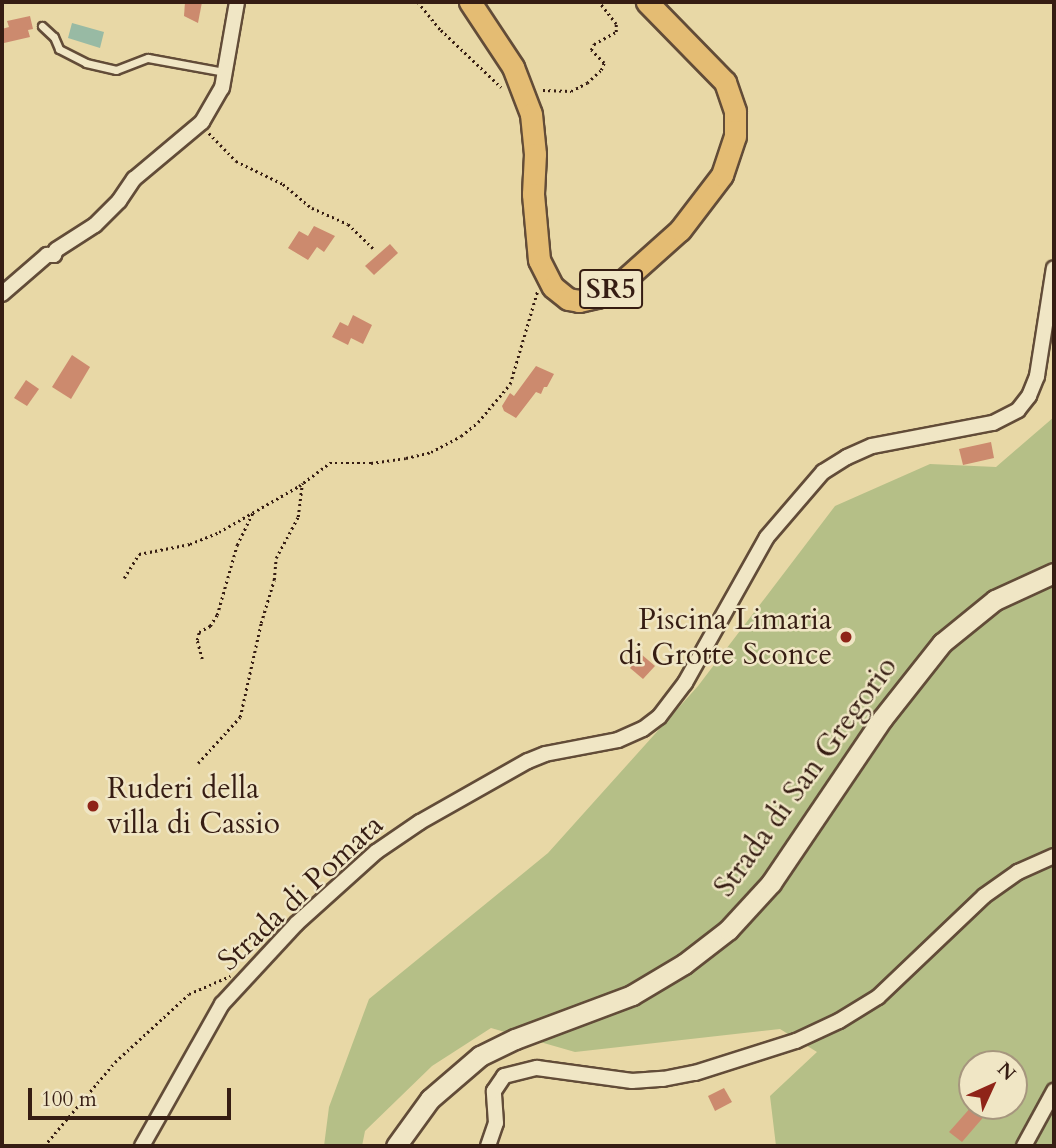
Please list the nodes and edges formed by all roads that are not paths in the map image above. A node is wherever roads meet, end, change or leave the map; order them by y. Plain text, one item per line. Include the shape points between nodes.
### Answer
1 (237, 2) edge
2 (470, 2) edge
3 (647, 2) edge
4 (42, 26) dead end
5 (224, 72) junction
6 (1054, 268) edge
7 (2, 294) edge
8 (1054, 573) edge
9 (1054, 856) edge
10 (1054, 1091) edge
11 (142, 1146) edge
12 (396, 1146) edge
13 (488, 1146) edge
14 (1024, 1146) edge

1 - 5 street
2 - 3 main road, SR5 via 513,67 531,114 539,260 553,287 579,301 597,297 624,280 680,230 722,175 735,136 733,99 722,76
4 - 5 lane via 59,49 86,63 116,70 148,58
5 - 7 street via 217,99 198,124 134,179 95,225 54,255 47,255
6 - 11 street, Strada di Pomata via 1037,376 1018,410 993,423 872,446 829,467 772,529 685,683 655,721 608,743 533,759 420,822 370,858 259,962 214,1016
8 - 12 street, Strada di San Gregorio via 995,600 942,643 882,719 765,891 728,930 638,992 506,1042 475,1059 430,1099
9 - 13 street via 991,890 878,998 803,1038 663,1079 632,1081 537,1068 504,1076 494,1091 496,1124
10 - 14 street

